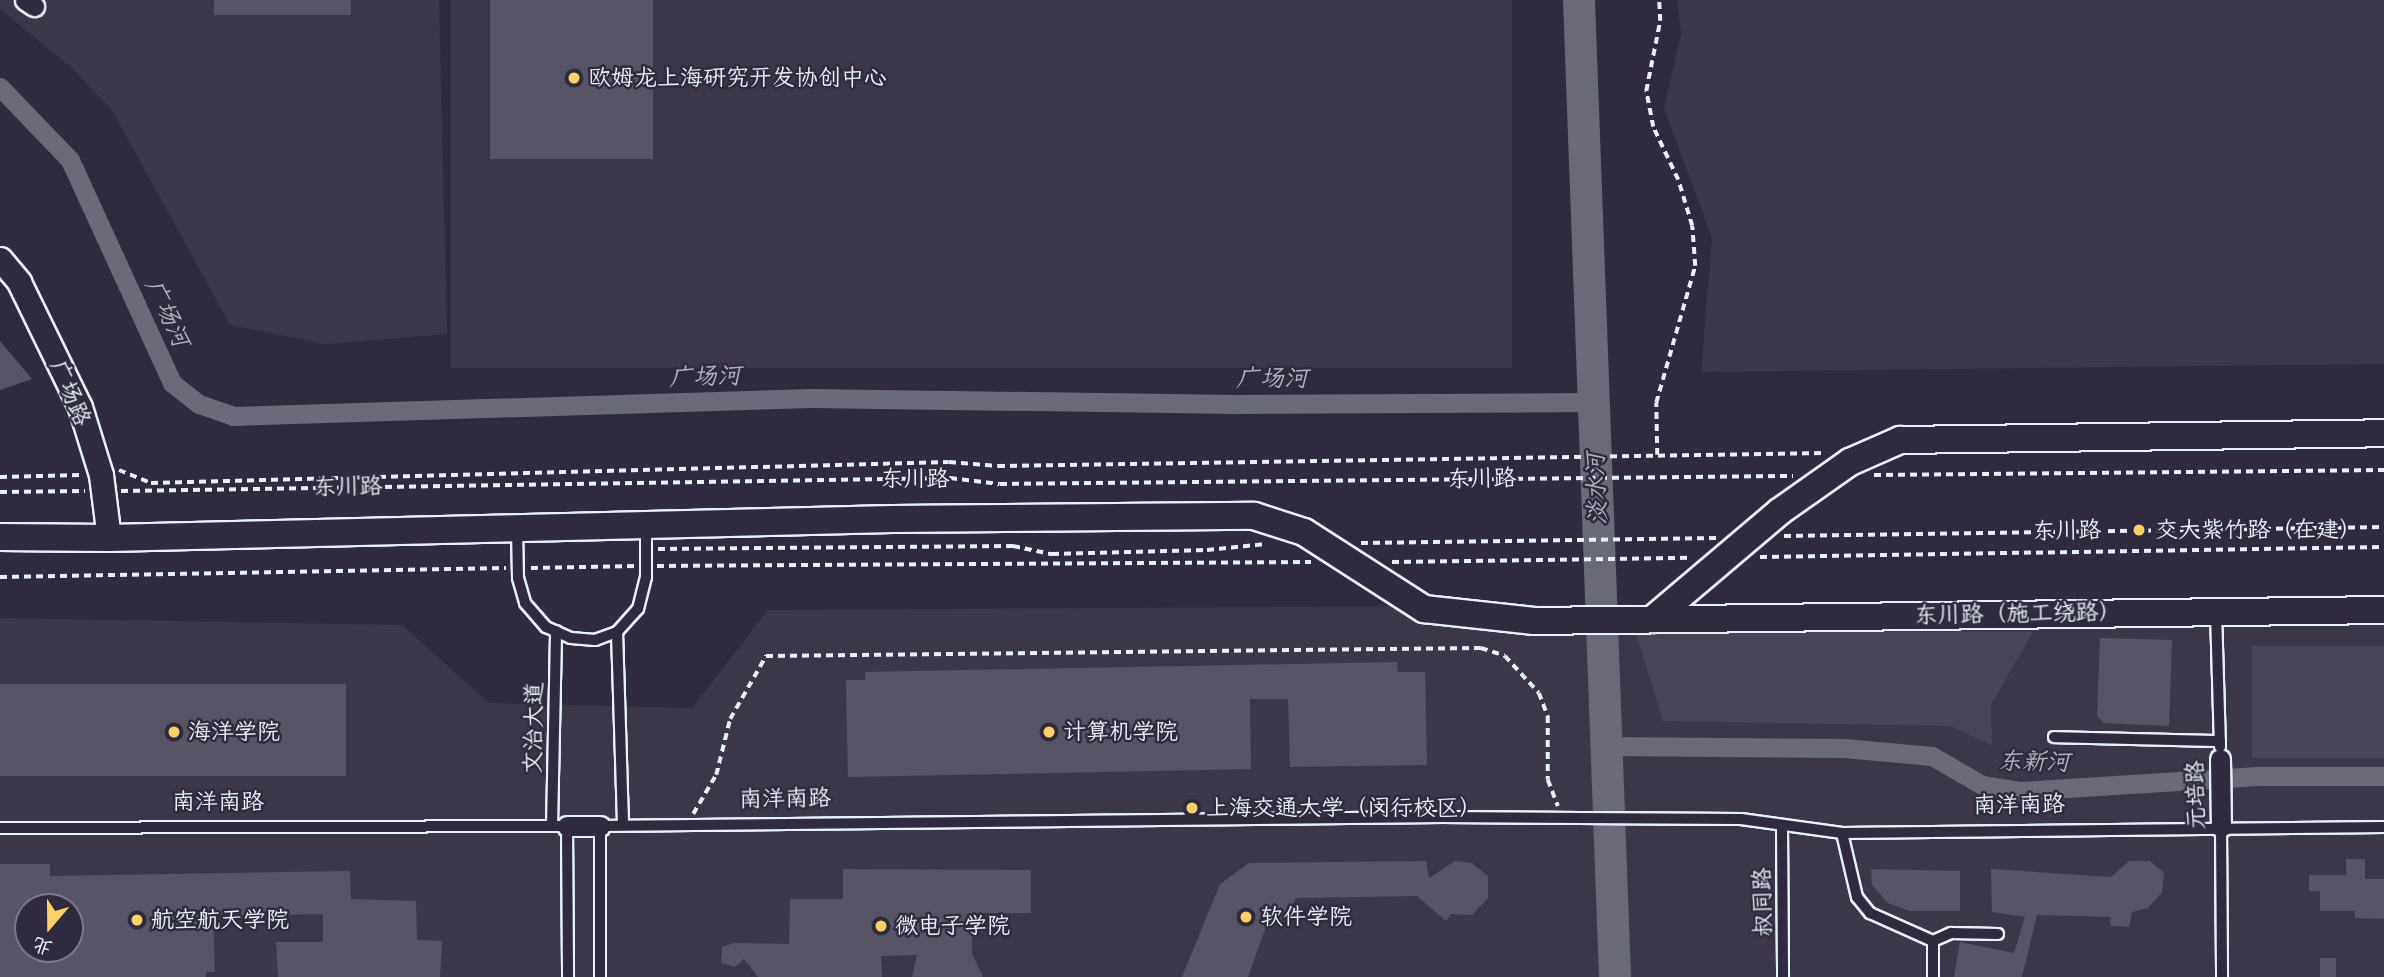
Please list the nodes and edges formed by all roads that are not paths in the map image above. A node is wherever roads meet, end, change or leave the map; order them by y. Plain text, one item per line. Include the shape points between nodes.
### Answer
1 (0, 259) edge
2 (2384, 433) edge
3 (517, 530) junction
4 (0, 537) edge
5 (109, 538) junction
6 (646, 538) junction
7 (2384, 610) edge
8 (2216, 611) junction
9 (1653, 619) junction
10 (1534, 621) joint
11 (556, 632) junction
12 (617, 632) junction
13 (2054, 737) dead end
14 (2220, 750) junction
15 (623, 825) junction
16 (560, 826) junction
17 (600, 826) junction
18 (1782, 827) junction
19 (2221, 827) junction
20 (2384, 827) edge
21 (0, 828) edge
22 (1842, 833) junction
23 (1998, 934) dead end
24 (1933, 941) junction
25 (568, 977) edge
26 (600, 977) edge
27 (1783, 977) edge
28 (1933, 977) edge
29 (2222, 977) edge

1 - 5 street, 广场路 via 19,282 80,407 102,483
2 - 9 main road via 1900,440 1850,462 1779,512
3 - 5 main road, 东川路
3 - 6 main road, 东川路
3 - 11 lane via 525,603
4 - 5 main road, 东川路
6 - 10 main road, 东川路 via 1254,516 1352,552 1424,610
6 - 12 lane via 638,609
7 - 8 main road, 东川路（施工绕路）
8 - 9 main road, 东川路（施工绕路）
8 - 14 lane, 元培路
9 - 10 main road, 东川路（施工绕路）
11 - 12 lane via 595,640
11 - 16 lane, 文治大道
12 - 15 lane
13 - 14 lane
14 - 19 street, 元培路
15 - 17 lane, 南洋南路
15 - 18 lane, 南洋南路 via 1655,817 1741,819
16 - 17 street, 南洋南路
16 - 21 lane, 南洋南路
16 - 25 lane, 文治大道
17 - 26 lane
18 - 22 lane, 南洋南路
18 - 27 lane, 叔同路
19 - 20 lane, 南洋南路
19 - 22 lane, 南洋南路
19 - 29 lane, 元培路
22 - 24 lane via 1849,875 1857,897 1870,913
23 - 24 lane via 1951,933
24 - 28 lane

